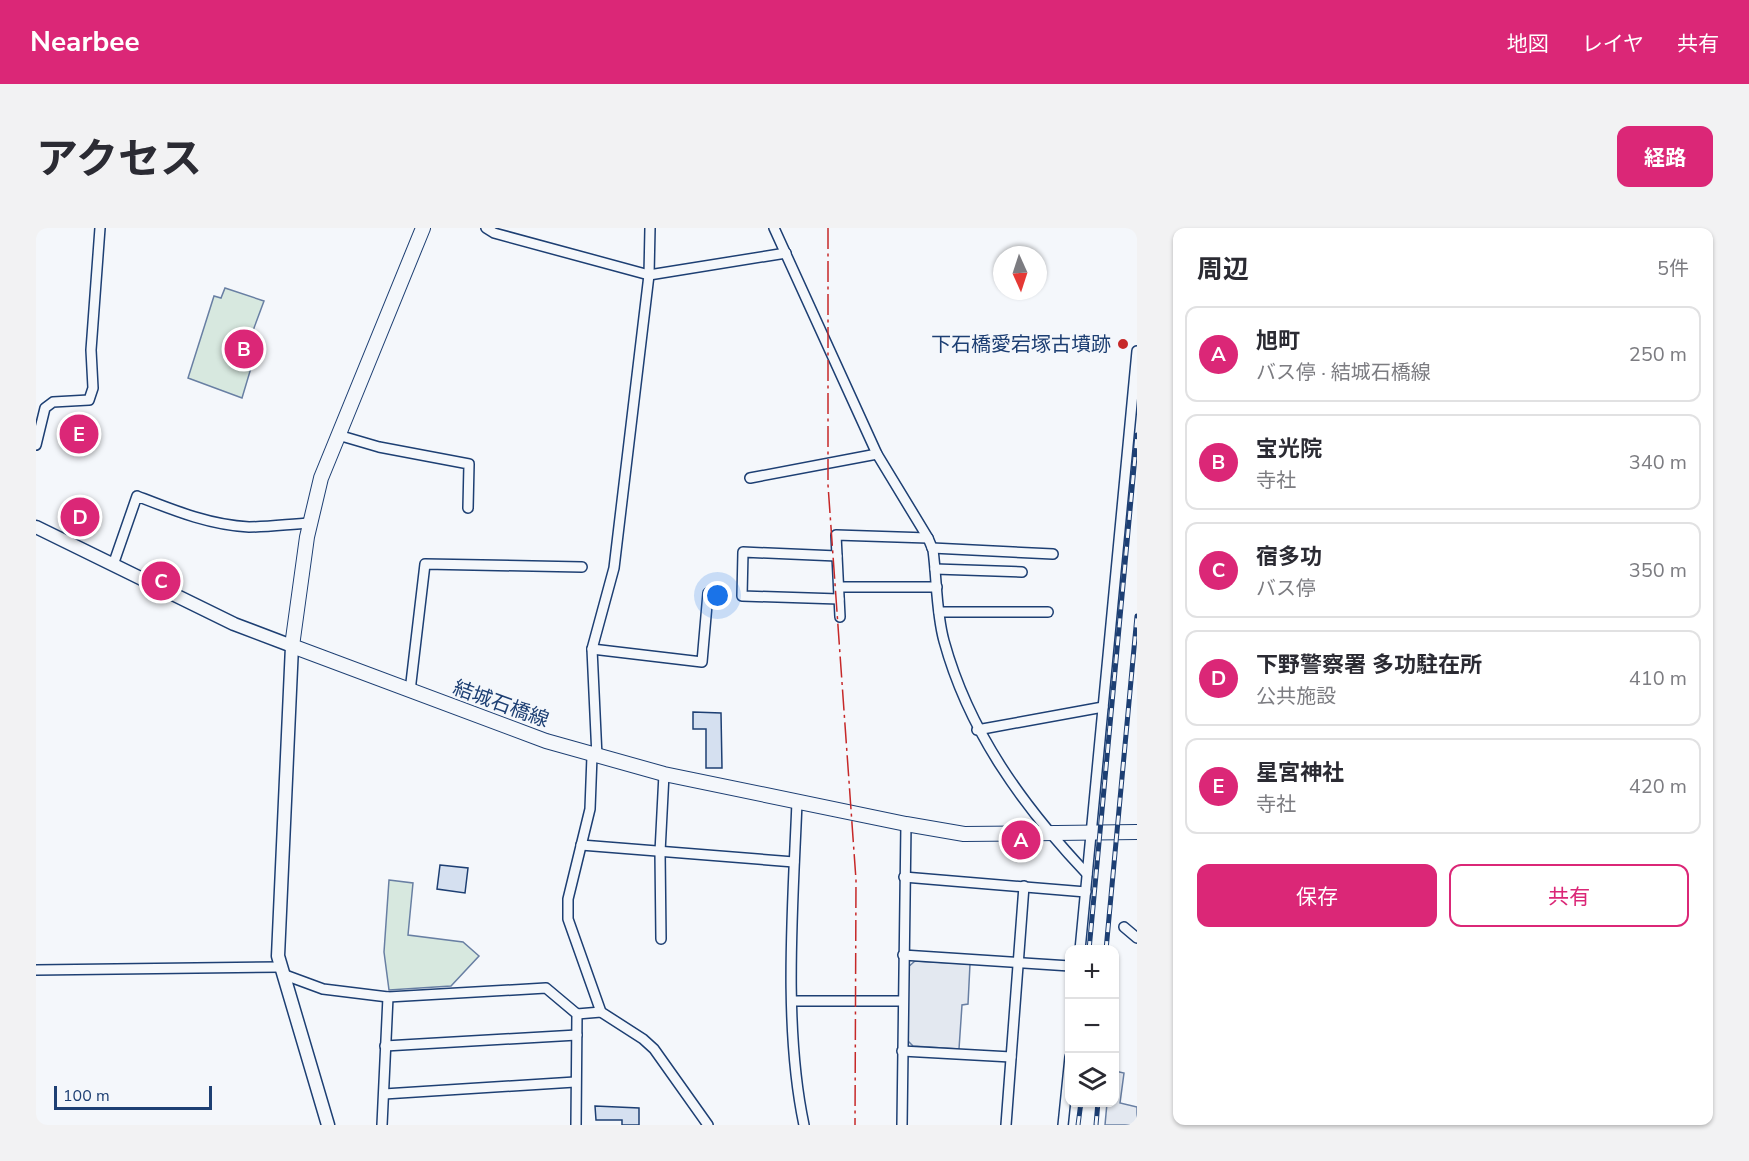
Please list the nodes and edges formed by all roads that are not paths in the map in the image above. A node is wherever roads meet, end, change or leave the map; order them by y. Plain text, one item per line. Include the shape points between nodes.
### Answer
1 (100, 228) edge
2 (423, 228) edge
3 (486, 228) edge
4 (650, 228) edge
5 (774, 228) edge
6 (786, 253) junction
7 (648, 275) junction
8 (1137, 351) edge
9 (338, 435) junction
10 (36, 445) edge
11 (877, 454) junction
12 (750, 478) dead end
13 (468, 508) dead end
14 (310, 523) junction
15 (36, 527) edge
16 (928, 538) junction
17 (932, 548) junction
18 (1053, 554) dead end
19 (837, 556) junction
20 (112, 565) junction
21 (582, 567) dead end
22 (935, 569) junction
23 (1022, 572) dead end
24 (839, 587) junction
25 (937, 587) junction
26 (708, 593) dead end
27 (839, 599) junction
28 (939, 612) junction
29 (1048, 612) dead end
30 (840, 617) dead end
31 (292, 646) junction
32 (591, 649) junction
33 (410, 691) junction
34 (1103, 707) junction
35 (977, 730) junction
36 (595, 756) junction
37 (664, 774) junction
38 (797, 802) junction
39 (906, 824) junction
40 (1092, 831) junction
41 (1048, 832) junction
42 (1137, 832) edge
43 (581, 846) junction
44 (660, 852) junction
45 (795, 862) junction
46 (1087, 874) junction
47 (904, 877) junction
48 (1024, 886) junction
49 (1086, 892) junction
50 (1124, 927) dead end
51 (1137, 938) edge
52 (661, 939) dead end
53 (1081, 945) edge
54 (903, 956) junction
55 (1019, 962) junction
56 (1065, 966) edge
57 (36, 970) edge
58 (283, 971) junction
59 (388, 998) junction
60 (793, 1001) junction
61 (903, 1001) junction
62 (601, 1012) junction
63 (577, 1014) junction
64 (577, 1035) junction
65 (385, 1046) junction
66 (902, 1051) junction
67 (1011, 1057) junction
68 (575, 1082) junction
69 (384, 1094) junction
70 (1065, 1105) edge
71 (328, 1125) edge
72 (382, 1125) edge
73 (576, 1125) edge
74 (708, 1125) edge
75 (804, 1125) edge
76 (902, 1125) edge
77 (1006, 1125) edge
78 (1063, 1125) edge

1 - 10 street via 91,350 93,388 89,400 53,402 45,408
2 - 9 main road
3 - 7 street
4 - 7 street
5 - 6 street
6 - 7 street
6 - 11 street
7 - 32 street via 614,568
8 - 34 street
9 - 13 street via 469,464
9 - 14 main road via 321,478
11 - 12 street
11 - 16 street
14 - 20 street via 250,527 224,524 187,516 137,496
14 - 31 main road
15 - 20 street
16 - 17 street
16 - 19 street via 836,535
17 - 18 street
17 - 22 street
19 - 24 street
19 - 27 street via 743,552 742,596
20 - 31 street via 234,624
21 - 33 street via 424,564
22 - 23 street
22 - 25 street
24 - 25 street
24 - 27 street
25 - 28 street
26 - 32 street via 702,662
27 - 30 street
28 - 29 street
28 - 35 street via 944,642
31 - 33 main road, 結城石橋線
31 - 58 street via 278,956
32 - 36 street
33 - 36 main road, 結城石橋線
34 - 35 street
34 - 40 street
35 - 41 street
36 - 37 main road, 結城石橋線
36 - 43 street via 590,809
37 - 38 main road, 結城石橋線
37 - 44 street
38 - 39 main road, 結城石橋線
38 - 45 street
39 - 41 main road, 結城石橋線 via 964,834
39 - 47 street
40 - 41 main road, 結城石橋線
40 - 42 main road, 結城石橋線
40 - 46 street
41 - 46 street
43 - 44 street
43 - 62 street via 568,899 568,919
44 - 45 street
44 - 52 street
45 - 60 street
46 - 49 street
47 - 48 street
47 - 54 street
48 - 49 street
48 - 55 street
49 - 53 street
50 - 51 street
54 - 55 street
54 - 61 street
55 - 56 street
55 - 67 street
57 - 58 street
58 - 59 street via 323,989
58 - 71 street
59 - 63 street via 546,988
59 - 65 street
60 - 61 street
60 - 75 street via 795,1082
61 - 66 street
62 - 63 street
62 - 74 street via 654,1049
63 - 64 street
64 - 65 street
64 - 68 street
65 - 69 street
66 - 67 street
66 - 76 street
67 - 77 street
68 - 69 street
68 - 73 street
69 - 72 street
70 - 78 street

